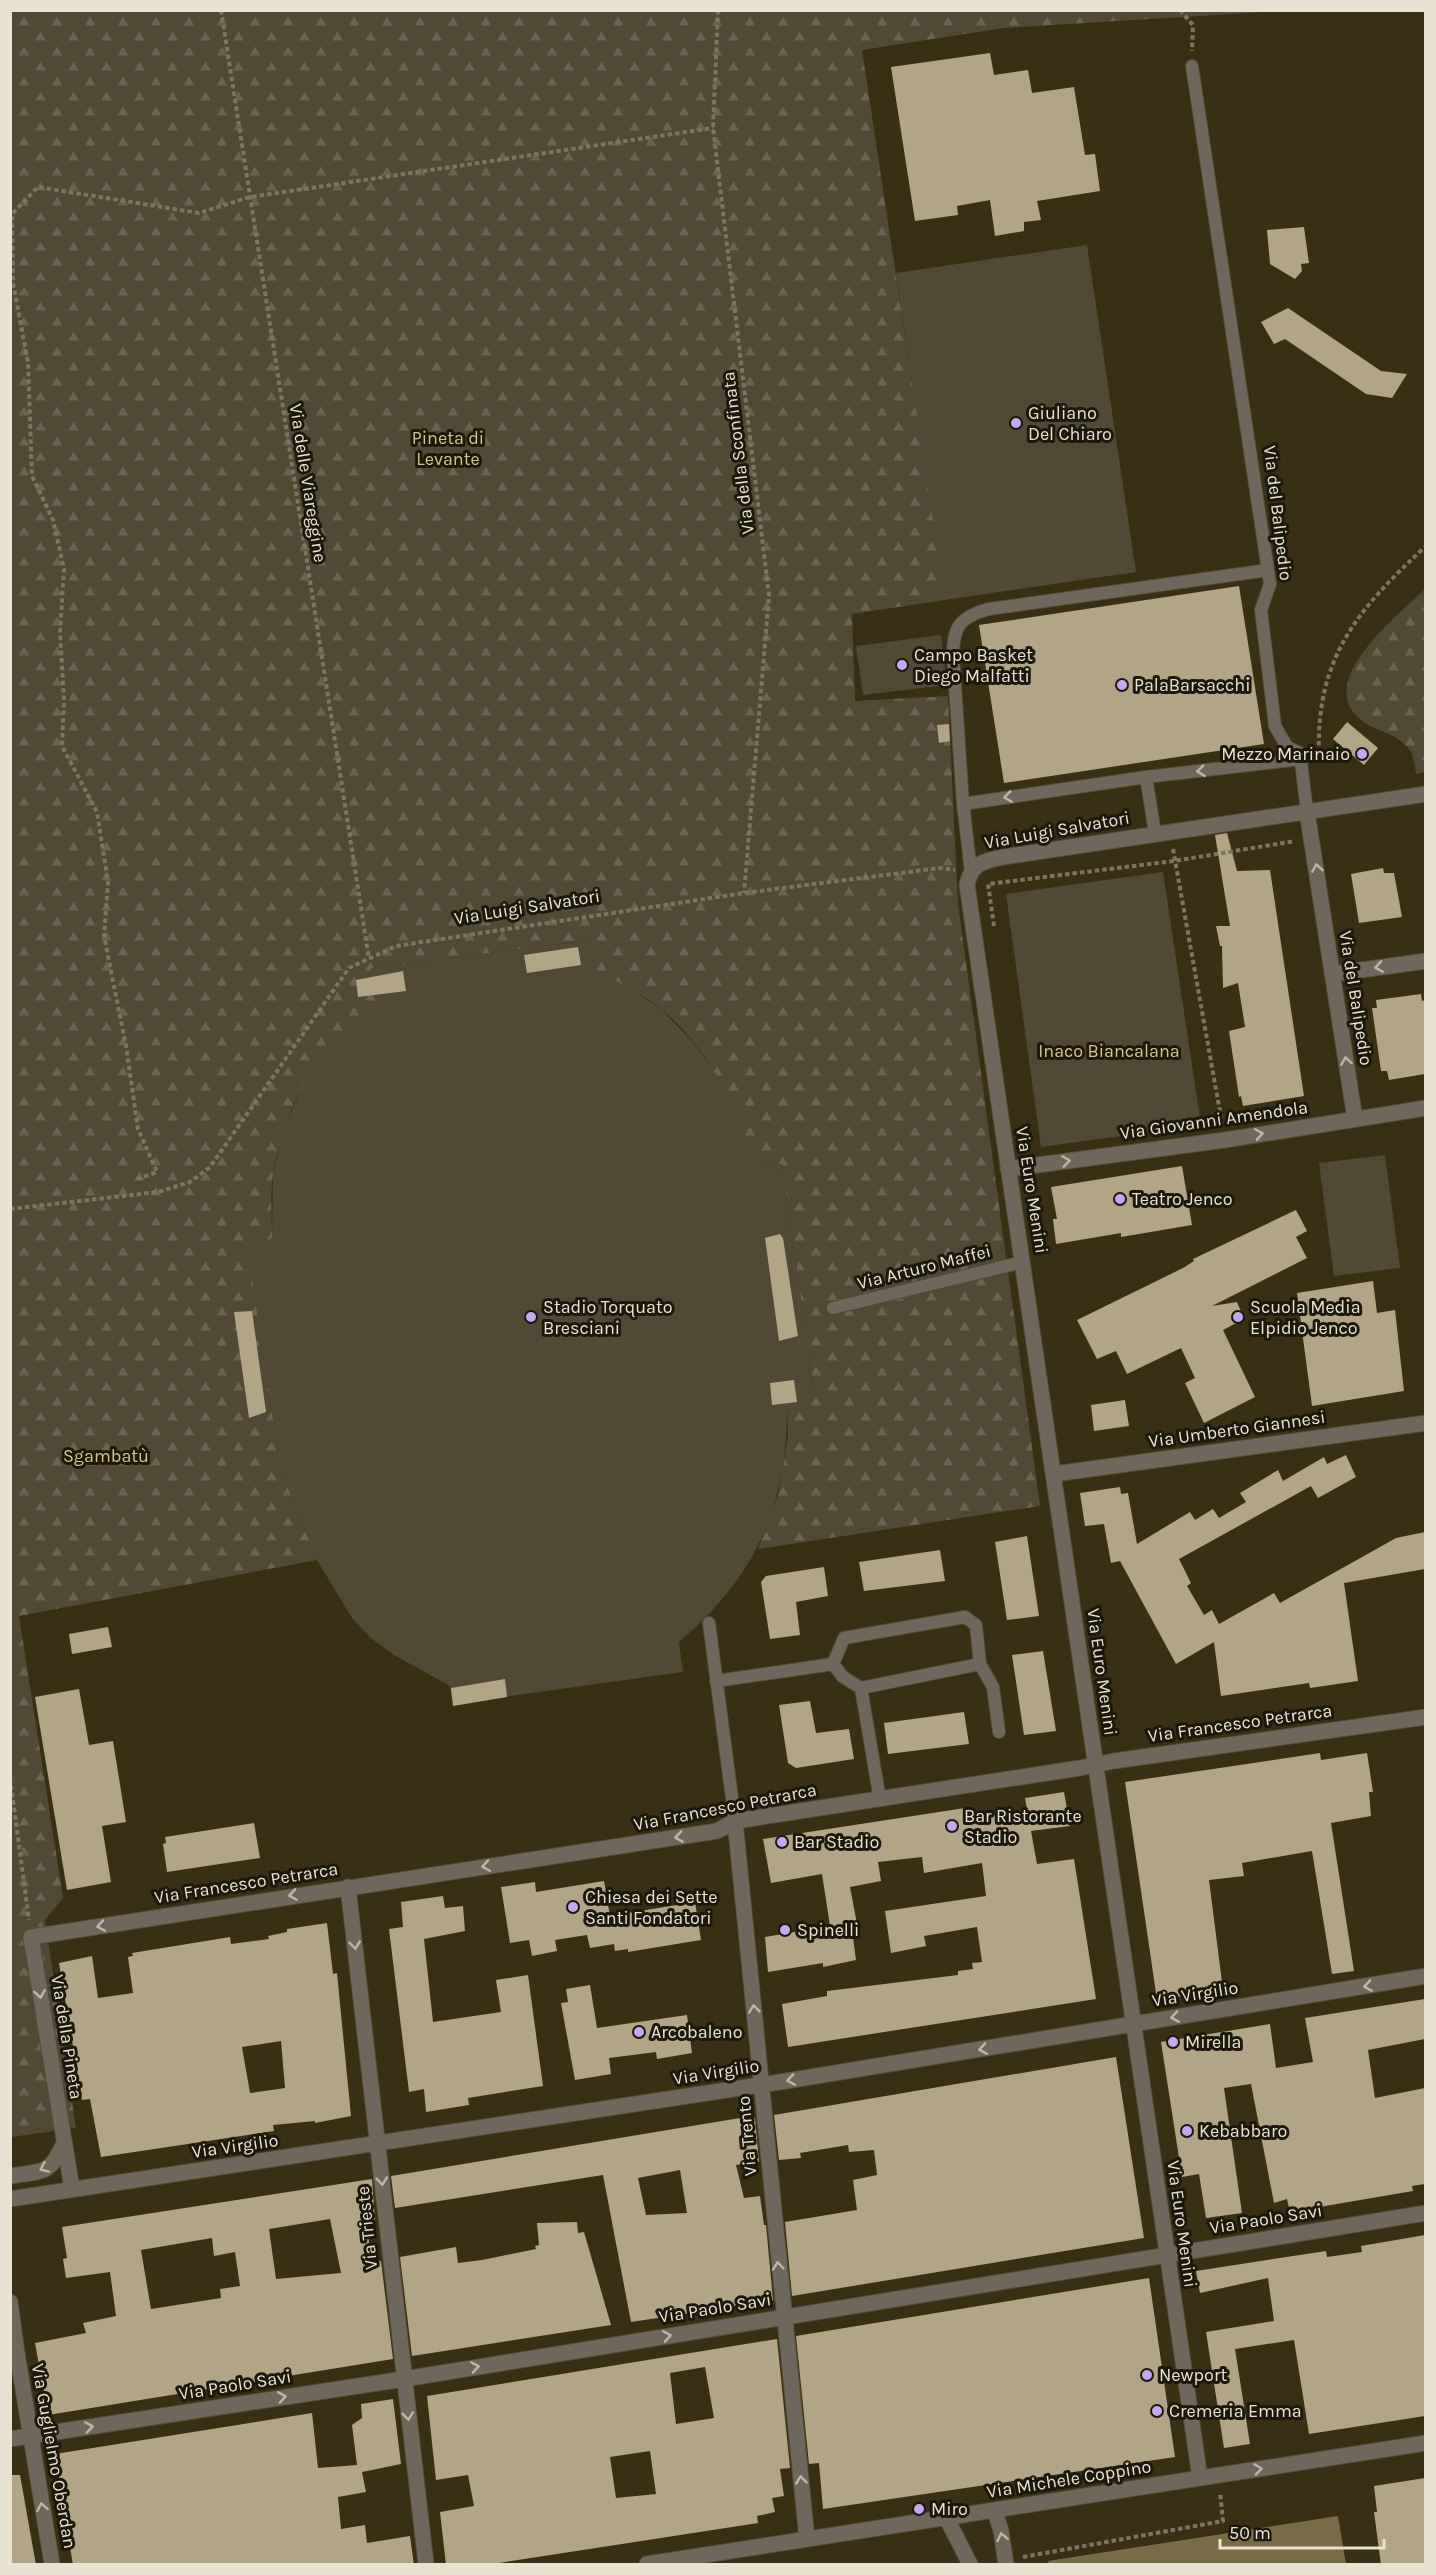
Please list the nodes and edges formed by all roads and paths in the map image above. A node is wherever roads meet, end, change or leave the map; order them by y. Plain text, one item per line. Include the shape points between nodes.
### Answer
1 (220, 10) edge
2 (718, 10) edge
3 (1180, 10) edge
4 (1192, 66) joint
5 (713, 128) junction
6 (250, 197) junction
7 (1425, 546) edge
8 (1268, 570) junction
9 (1300, 759) junction
10 (1319, 760) dead end
11 (1146, 777) junction
12 (1425, 794) edge
13 (963, 804) junction
14 (1307, 812) junction
15 (1162, 832) junction
16 (1312, 838) junction
17 (1174, 861) junction
18 (971, 872) junction
19 (744, 893) junction
20 (994, 932) dead end
21 (369, 959) junction
22 (1425, 960) edge
23 (1332, 974) junction
24 (1425, 1108) edge
25 (1355, 1119) junction
26 (1225, 1140) junction
27 (1008, 1169) junction
28 (137, 1179) dead end
29 (10, 1209) edge
30 (1023, 1262) junction
31 (833, 1308) dead end
32 (1425, 1423) edge
33 (1054, 1474) junction
34 (709, 1623) dead end
35 (833, 1664) junction
36 (980, 1664) junction
37 (716, 1681) junction
38 (861, 1688) junction
39 (1425, 1717) edge
40 (999, 1732) dead end
41 (1095, 1766) junction
42 (10, 1778) edge
43 (880, 1800) junction
44 (735, 1821) junction
45 (348, 1887) junction
46 (31, 1937) junction
47 (1425, 1976) edge
48 (1134, 2025) junction
49 (10, 2038) edge
50 (10, 2051) edge
51 (761, 2085) junction
52 (64, 2143) junction
53 (378, 2145) junction
54 (10, 2176) edge
55 (72, 2189) junction
56 (10, 2199) edge
57 (1425, 2213) edge
58 (1167, 2255) junction
59 (10, 2302) edge
60 (783, 2317) junction
61 (14, 2347) edge
62 (404, 2379) junction
63 (29, 2436) junction
64 (10, 2439) edge
65 (1425, 2443) edge
66 (1217, 2475) junction
67 (1200, 2478) junction
68 (995, 2511) junction
69 (947, 2519) junction
70 (807, 2539) junction
71 (1006, 2562) edge
72 (52, 2565) edge
73 (426, 2565) edge
74 (647, 2565) edge
75 (970, 2565) edge

1 - 6 path, Via delle Viareggine
2 - 5 path, Via della Sconfinata
3 - 4 path via 1193,25
4 - 8 lane, Via del Balipedio
5 - 6 path
5 - 19 path, Via della Sconfinata via 769,596
6 - 21 path, Via delle Viareggine
6 - 28 path via 199,213 38,187 12,214 13,283 28,362 33,476 53,520 64,569 60,632 62,746 97,812 108,882 104,936 138,1129 157,1172
7 - 10 path via 1376,596 1341,643 1322,698
8 - 9 lane, Via del Balipedio via 1270,584 1261,610 1275,726 1287,747 1300,753
8 - 13 lane via 989,609 968,617 955,632 953,642
9 -> 11 lane, Via Luigi Salvatori
9 - 14 lane, Via del Balipedio
11 -> 13 lane, Via Luigi Salvatori
11 - 15 lane, Via Luigi Salvatori
12 - 14 street, Via Luigi Salvatori
13 - 18 lane
14 - 15 street, Via Luigi Salvatori
14 - 16 street, Via del Balipedio
15 - 17 path
15 - 18 street, Via Luigi Salvatori via 1003,856 978,863
16 - 17 path
23 -> 16 street, Via del Balipedio
17 - 20 path via 988,884
17 - 26 path
18 - 19 path, Via Luigi Salvatori via 940,868
18 - 27 street, Via Euro Menini via 967,896
19 - 21 path, Via Luigi Salvatori via 396,946
21 - 29 path, Via Luigi Salvatori via 349,968 210,1167 190,1182 158,1192
22 -> 23 street
25 -> 23 street, Via del Balipedio
24 - 25 street, Via Giovanni Amendola
26 -> 25 street, Via Giovanni Amendola
27 -> 26 street, Via Giovanni Amendola
27 - 30 street, Via Euro Menini
30 - 31 lane, Via Arturo Maffei
30 - 33 street, Via Euro Menini
32 - 33 street, Via Umberto Giannesi
33 - 41 street, Via Euro Menini
34 - 37 lane, Via Trento
35 - 36 lane via 844,1638 965,1617 976,1625
35 - 37 lane
35 - 38 lane via 843,1677
36 - 38 lane
36 - 40 lane via 993,1687
37 - 44 lane, Via Trento
38 - 43 lane
39 - 41 street, Via Francesco Petrarca
41 - 43 street, Via Francesco Petrarca
41 - 48 street, Via Euro Menini
42 - 46 path
43 - 44 street, Via Francesco Petrarca
44 -> 45 street, Via Francesco Petrarca via 717,1831
51 -> 44 street, Via Trento
45 -> 46 street, Via Francesco Petrarca
45 -> 53 street, Via Trieste
46 -> 52 street, Via della Pineta
47 -> 48 street, Via Virgilio
48 -> 51 street, Via Virgilio
48 - 58 street, Via Euro Menini
49 - 50 path
51 - 53 street, Via Virgilio
60 -> 51 street, Via Trento
52 -> 54 street via 57,2159 46,2170
52 - 55 street, Via della Pineta
53 - 55 street, Via Virgilio
53 -> 62 street, Via Trieste
55 - 56 street, Via Virgilio
57 - 58 street, Via Paolo Savi
58 - 60 street, Via Paolo Savi
58 - 67 street, Via Euro Menini
59 - 61 street, Via Guglielmo Oberdan
62 -> 60 street, Via Paolo Savi
70 -> 60 street, Via Trento
61 - 63 street, Via Guglielmo Oberdan
63 -> 62 street, Via Paolo Savi
62 -> 73 street, Via Trieste
63 - 64 street, Via Paolo Savi
72 -> 63 street, Via Guglielmo Oberdan
66 -> 65 street, Via Michele Coppino
66 - 67 street, Via Michele Coppino
66 - 71 path via 1223,2522
67 - 68 street, Via Michele Coppino
68 - 69 street, Via Michele Coppino
71 -> 68 street
69 - 70 street, Via Michele Coppino
69 - 75 street
70 - 74 street, Via Michele Coppino

